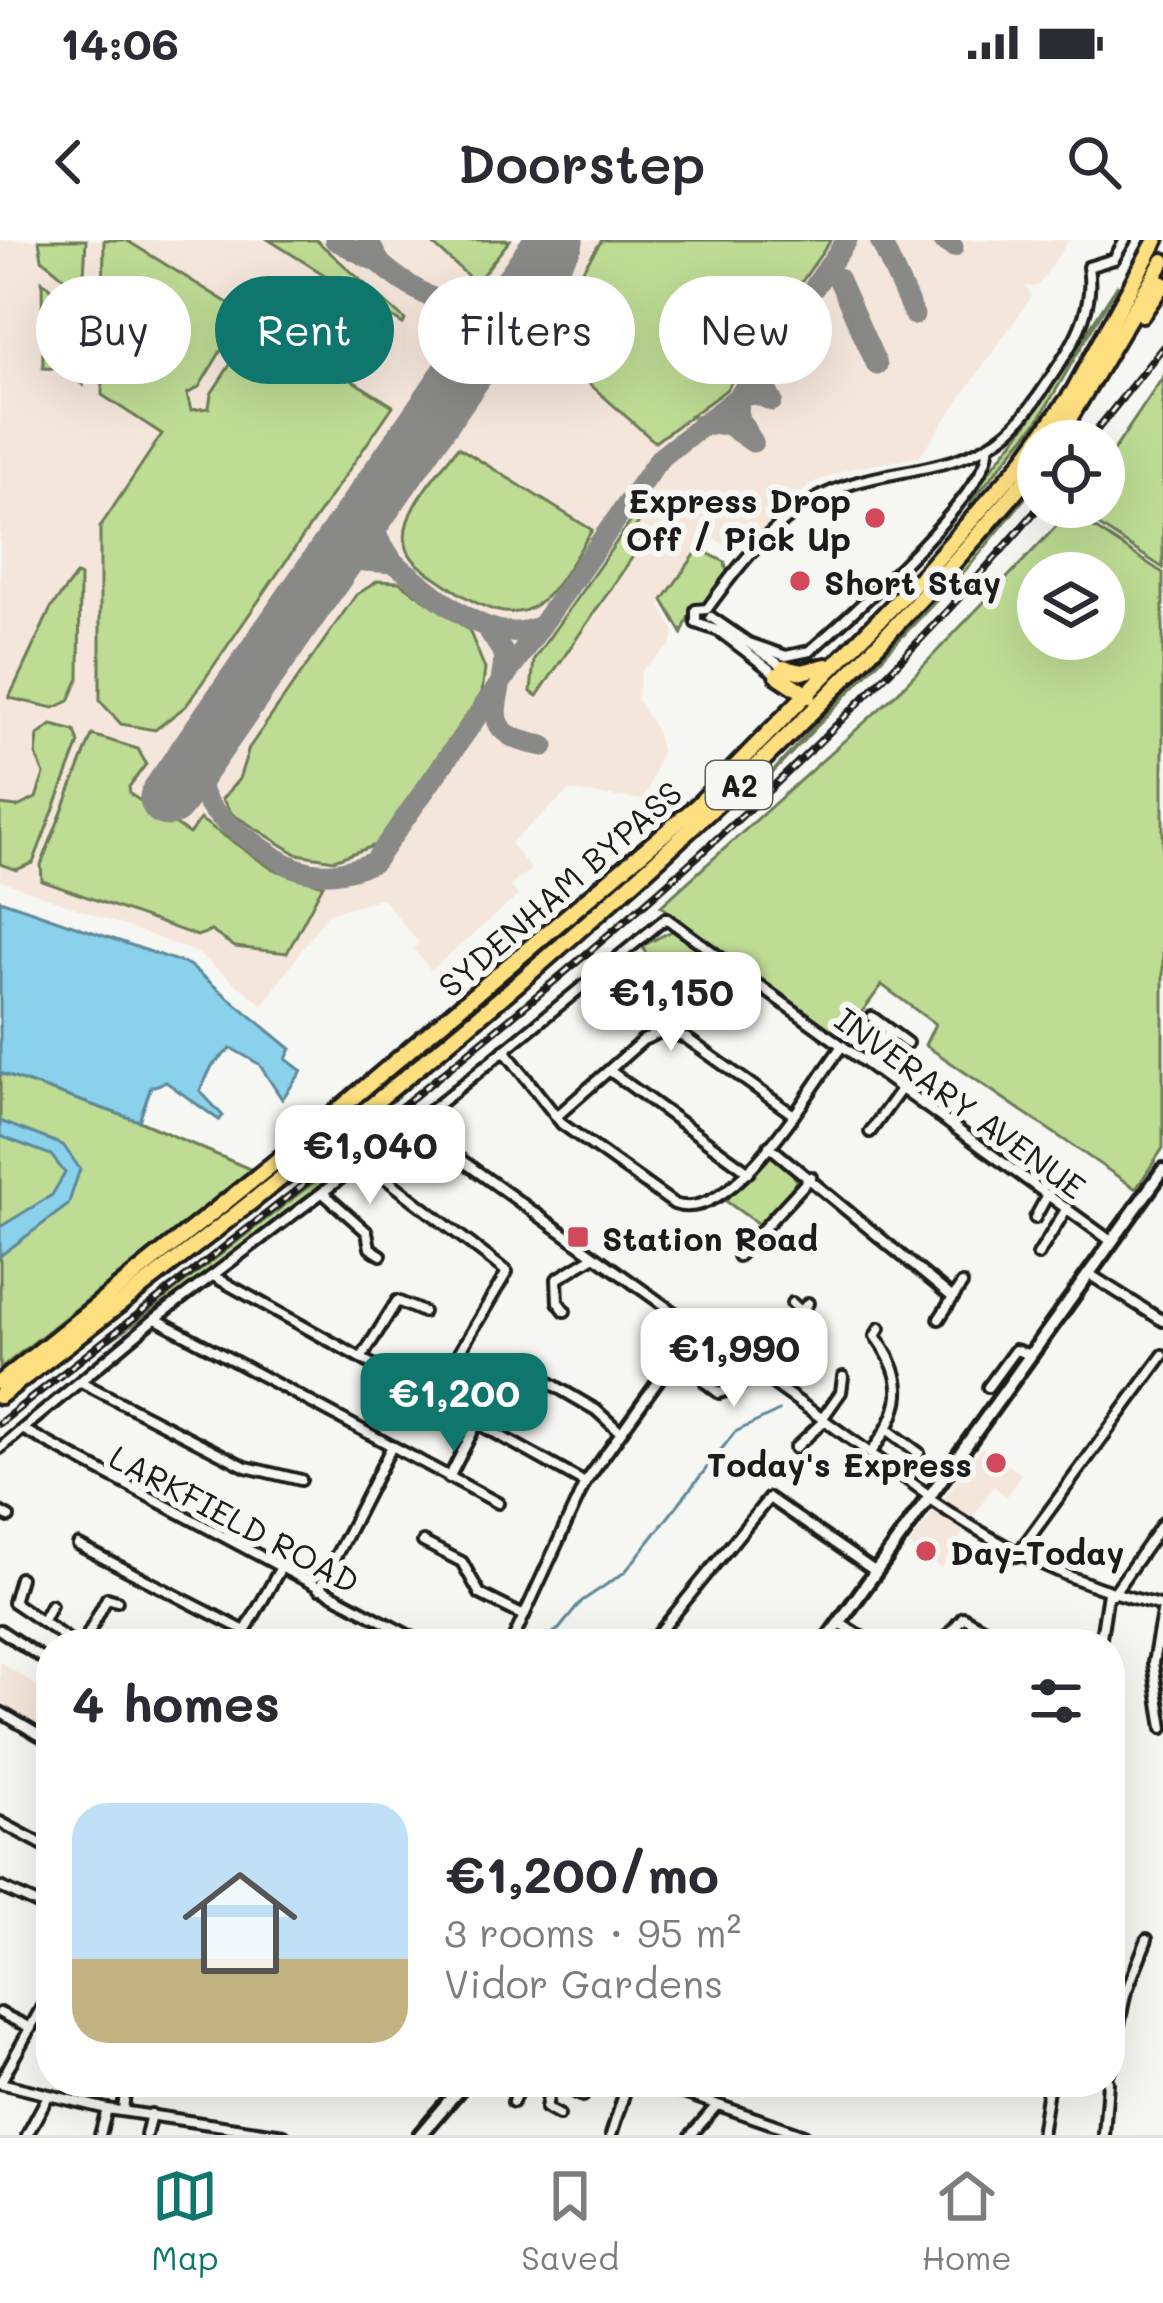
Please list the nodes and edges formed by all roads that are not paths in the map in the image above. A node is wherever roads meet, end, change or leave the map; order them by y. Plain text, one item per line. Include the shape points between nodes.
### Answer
1 (1125, 240) edge
2 (1156, 240) edge
3 (1163, 262) edge
4 (1163, 284) edge
5 (1123, 333) junction
6 (1069, 420) edge
7 (988, 446) junction
8 (1017, 488) edge
9 (708, 617) junction
10 (743, 641) junction
11 (831, 665) junction
12 (782, 676) junction
13 (836, 686) junction
14 (803, 694) junction
15 (776, 723) junction
16 (872, 1017) dead end
17 (890, 1031) junction
18 (907, 1043) dead end
19 (842, 1046) junction
20 (504, 1051) junction
21 (867, 1064) junction
22 (610, 1071) junction
23 (901, 1089) junction
24 (791, 1113) junction
25 (556, 1117) junction
26 (411, 1124) junction
27 (869, 1132) dead end
28 (770, 1146) junction
29 (363, 1161) junction
30 (1163, 1169) edge
31 (749, 1172) junction
32 (811, 1177) junction
33 (323, 1193) junction
34 (1048, 1194) junction
35 (1066, 1208) junction
36 (1035, 1218) dead end
37 (898, 1237) dead end
38 (1112, 1241) junction
39 (892, 1246) junction
40 (381, 1255) dead end
41 (738, 1256) dead end
42 (1039, 1256) dead end
43 (593, 1257) junction
44 (1089, 1274) junction
45 (215, 1277) junction
46 (962, 1284) dead end
47 (953, 1298) junction
48 (792, 1304) dead end
49 (565, 1311) dead end
50 (423, 1312) dead end
51 (155, 1319) junction
52 (939, 1319) dead end
53 (1163, 1321) edge
54 (880, 1328) dead end
55 (695, 1329) junction
56 (1031, 1355) junction
57 (1163, 1355) edge
58 (362, 1357) junction
59 (751, 1370) junction
60 (538, 1376) dead end
61 (843, 1376) dead end
62 (81, 1382) junction
63 (0, 1383) edge
64 (706, 1383) dead end
65 (988, 1387) dead end
66 (0, 1396) edge
67 (432, 1399) junction
68 (823, 1420) junction
69 (477, 1423) junction
70 (888, 1430) junction
71 (26, 1431) junction
72 (620, 1432) junction
73 (0, 1448) edge
74 (391, 1448) junction
75 (795, 1448) dead end
76 (919, 1453) dead end
77 (870, 1454) junction
78 (449, 1478) junction
79 (301, 1480) dead end
80 (585, 1483) junction
81 (929, 1497) junction
82 (498, 1503) dead end
83 (1163, 1523) edge
84 (423, 1542) dead end
85 (78, 1545) dead end
86 (1016, 1556) junction
87 (280, 1569) junction
88 (876, 1572) junction
89 (20, 1578) dead end
90 (319, 1589) junction
91 (1110, 1593) junction
92 (117, 1601) dead end
93 (51, 1605) dead end
94 (1163, 1607) edge
95 (524, 1616) junction
96 (42, 1622) junction
97 (840, 1623) junction
98 (54, 1629) edge
99 (88, 1629) edge
100 (241, 1629) edge
101 (246, 1629) edge
102 (390, 1629) edge
103 (518, 1629) edge
104 (662, 1629) edge
105 (835, 1629) edge
106 (849, 1629) edge
107 (953, 1629) edge
108 (985, 1629) edge
109 (1103, 1629) edge
110 (0, 1630) edge
111 (36, 1654) edge
112 (0, 1712) edge
113 (1163, 1728) edge
114 (36, 1733) edge
115 (0, 1822) edge
116 (36, 1841) edge
117 (1, 1889) edge
118 (36, 1904) edge
119 (1147, 1939) dead end
120 (1125, 1994) edge
121 (0, 2013) edge
122 (36, 2018) edge
123 (31, 2028) junction
124 (0, 2083) edge
125 (36, 2093) edge
126 (47, 2097) edge
127 (53, 2097) edge
128 (124, 2097) edge
129 (452, 2097) edge
130 (515, 2097) edge
131 (547, 2097) edge
132 (623, 2097) edge
133 (694, 2097) edge
134 (1044, 2097) edge
135 (1107, 2097) edge
136 (513, 2102) dead end
137 (717, 2105) junction
138 (107, 2109) junction
139 (123, 2110) junction
140 (151, 2114) junction
141 (559, 2115) dead end
142 (198, 2120) junction
143 (778, 2131) edge
144 (245, 2132) edge
145 (27, 2135) edge
146 (100, 2135) edge
147 (146, 2135) edge
148 (195, 2135) edge
149 (284, 2135) edge
150 (420, 2135) edge
151 (611, 2135) edge
152 (691, 2135) edge
153 (804, 2135) edge
154 (1040, 2135) edge
155 (1104, 2135) edge

1 - 7 street via 1114,259 1088,267 1080,331 1024,414
2 - 11 highway, SYDENHAM BYPASS / A2 via 1072,394 1020,465
3 - 5 highway
4 - 5 highway
5 - 6 highway
7 - 9 street via 819,497 783,520 739,566
7 - 10 street via 984,472 946,520 810,651 786,656
8 - 13 highway, SYDENHAM BYPASS / A2
9 - 10 street
9 - 12 street
10 - 12 street
11 - 12 highway
11 - 14 highway, SYDENHAM BYPASS / A2
12 - 14 highway
12 - 15 highway
13 - 14 highway
13 - 66 highway, SYDENHAM BYPASS / A2 via 599,913 192,1250
14 - 15 highway, SYDENHAM BYPASS / A2
15 - 63 highway, SYDENHAM BYPASS / A2 via 590,902
16 - 17 street
17 - 18 street
17 - 21 street
19 - 20 street, INVERARY AVENUE via 666,918
19 - 21 street, INVERARY AVENUE
19 - 24 street
20 - 25 street
20 - 26 street
21 - 23 street, INVERARY AVENUE
22 - 24 street via 650,1036 672,1032
22 - 25 street
22 - 31 street
23 - 27 street
23 - 34 street, INVERARY AVENUE
24 - 28 street
25 - 31 street via 681,1207 699,1208
26 - 29 street
26 - 43 street
28 - 31 street
28 - 32 street
29 - 33 street
29 - 67 street via 507,1272
30 - 38 main road
32 - 39 street
32 - 41 street
33 - 40 street
33 - 45 street
34 - 35 street, INVERARY AVENUE
34 - 36 street
35 - 38 street, INVERARY AVENUE
35 - 42 street
37 - 39 street
38 - 44 main road
39 - 47 street
43 - 49 street via 560,1275 554,1304
43 - 55 street
44 - 53 street
44 - 56 main road
45 - 51 street
45 - 58 street
46 - 47 street
47 - 52 street
48 - 59 street via 805,1308
50 - 58 street via 397,1301
51 - 62 street
51 - 74 street
54 - 70 street via 875,1336 893,1361 897,1386
55 - 59 street
55 - 72 street
56 - 65 street via 1015,1350
56 - 81 main road
57 - 86 street
58 - 67 street
59 - 64 street via 739,1387 719,1393
59 - 68 street
60 - 72 street
61 - 68 street
62 - 71 street
62 - 79 street via 246,1467
67 - 69 street
68 - 75 street
68 - 77 street
69 - 78 street
69 - 80 street
70 - 76 street
70 - 77 street
71 - 73 street
71 - 87 street, LARKFIELD ROAD
72 - 80 street
74 - 78 street
74 - 90 street
77 - 81 street
78 - 82 street
80 - 95 street
81 - 86 street
81 - 88 main road
83 - 91 street
84 - 95 street via 462,1562 480,1594
85 - 100 street
86 - 91 street
87 - 90 street, LARKFIELD ROAD
87 - 101 street
88 - 97 main road
88 - 104 street via 769,1498
89 - 96 street via 13,1602
90 - 102 street, LARKFIELD ROAD
91 - 94 street
91 - 109 street
92 - 99 street via 107,1598
93 - 96 street
94 - 113 street via 1153,1664
95 - 103 street
96 - 98 street
97 - 105 main road
97 - 106 street
107 - 108 street via 963,1617
110 - 111 street
112 - 114 street
115 - 116 street
117 - 118 street
119 - 120 street
121 - 123 street
122 - 123 street
123 - 124 street
124 - 125 street
126 - 145 street
127 - 138 street
128 - 139 street
129 - 150 main road
130 - 136 street
131 - 141 street via 546,2108
132 - 151 street
133 - 137 street
134 - 154 street
135 - 155 street
137 - 143 street
137 - 152 street
138 - 139 street
138 - 146 street
139 - 140 street
140 - 142 street
140 - 147 street
142 - 144 street
142 - 148 street
143 - 153 street
144 - 149 street

